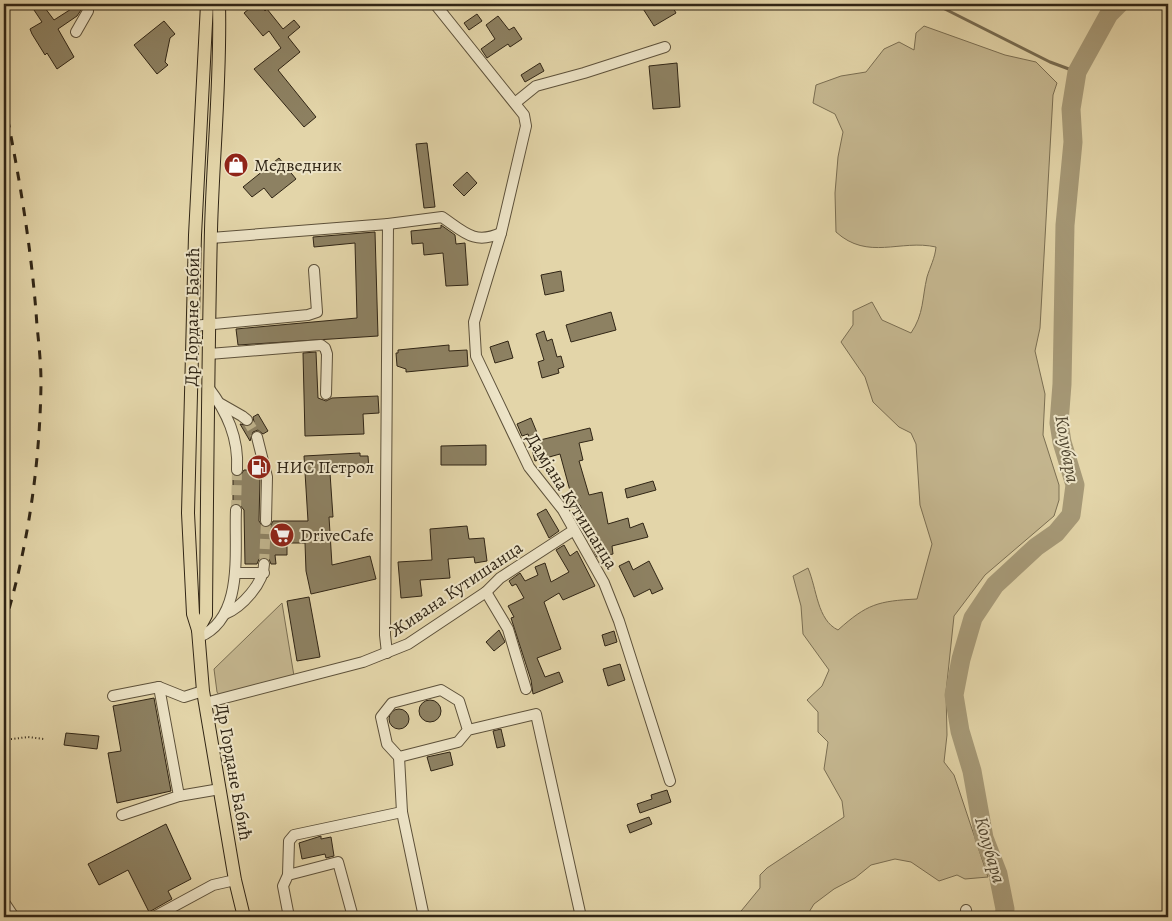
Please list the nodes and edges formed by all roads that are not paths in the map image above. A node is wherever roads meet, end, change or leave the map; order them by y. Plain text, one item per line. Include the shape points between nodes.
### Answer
1 (86, 4) edge
2 (207, 4) edge
3 (219, 4) edge
4 (435, 4) edge
5 (76, 32) dead end
6 (665, 47) dead end
7 (515, 103) junction
8 (388, 224) junction
9 (501, 233) junction
10 (211, 238) junction
11 (314, 270) dead end
12 (193, 326) junction
13 (209, 326) junction
14 (209, 354) junction
15 (208, 387) junction
16 (326, 394) dead end
17 (221, 404) junction
18 (246, 420) tunnel mouth
19 (257, 437) tunnel mouth
20 (238, 470) tunnel mouth
21 (236, 510) tunnel mouth
22 (266, 521) tunnel mouth
23 (574, 530) junction
24 (235, 573) junction
25 (486, 592) junction
26 (225, 614) junction
27 (198, 634) junction
28 (388, 653) junction
29 (159, 687) junction
30 (526, 689) dead end
31 (113, 696) dead end
32 (204, 697) junction
33 (468, 730) junction
34 (399, 757) junction
35 (670, 781) dead end
36 (220, 789) junction
37 (179, 796) junction
38 (402, 812) junction
39 (122, 815) dead end
40 (288, 875) junction
41 (235, 880) junction
42 (4, 902) edge
43 (14, 917) edge
44 (154, 917) edge
45 (244, 917) edge
46 (290, 917) edge
47 (353, 917) edge
48 (424, 917) edge
49 (580, 917) edge

1 - 5 street via 88,11
2 - 12 main road, Др Гордане Бабић
3 - 10 main road, Др Гордане Бабић via 220,72 214,133
4 - 7 street, Дамјана Кутишанца
6 - 7 street via 536,86
7 - 9 street, Дамјана Кутишанца via 524,115 526,136
8 - 9 street via 442,217 472,238 488,238
8 - 10 street
8 - 28 street via 385,635
9 - 23 street, Дамјана Кутишанца via 474,322 476,356 529,467 563,510
10 - 13 main road, Др Гордане Бабић
11 - 13 street via 317,312
12 - 13 street
12 - 27 main road, Др Гордане Бабић via 188,513 193,614
13 - 14 main road, Др Гордане Бабић
14 - 15 main road, Др Гордане Бабић
14 - 16 street via 321,345 326,354
15 - 17 street
15 - 27 main road, Др Гордане Бабић via 206,615
17 - 18 street
17 - 20 street via 235,437
19 - 22 street via 267,477
21 - 24 street
23 - 25 street, Живана Кутишанца via 500,578
23 - 35 street, Дамјана Кутишанца via 604,584 619,621
24 - 26 street
24 - 26 street via 264,568 244,602
25 - 28 street, Живана Кутишанца via 408,644
25 - 30 street via 508,629
26 - 27 street via 207,633
27 - 32 main road, Др Гордане Бабић
28 - 32 street, Живана Кутишанца via 363,662
29 - 31 street
29 - 32 street, Живана Кутишанца via 184,697
29 - 37 street
32 - 36 main road, Др Гордане Бабић
33 - 34 street via 458,742
33 - 34 street via 459,701 441,690 392,703 380,717 387,744
33 - 49 street via 536,714
34 - 38 street
36 - 37 street
36 - 41 main road, Др Гордане Бабић
37 - 39 street
38 - 40 street via 294,835 289,841
38 - 48 street
40 - 46 street via 283,886
40 - 47 street via 338,862
41 - 44 street via 213,885
41 - 45 main road, Др Гордане Бабић
42 - 43 street

